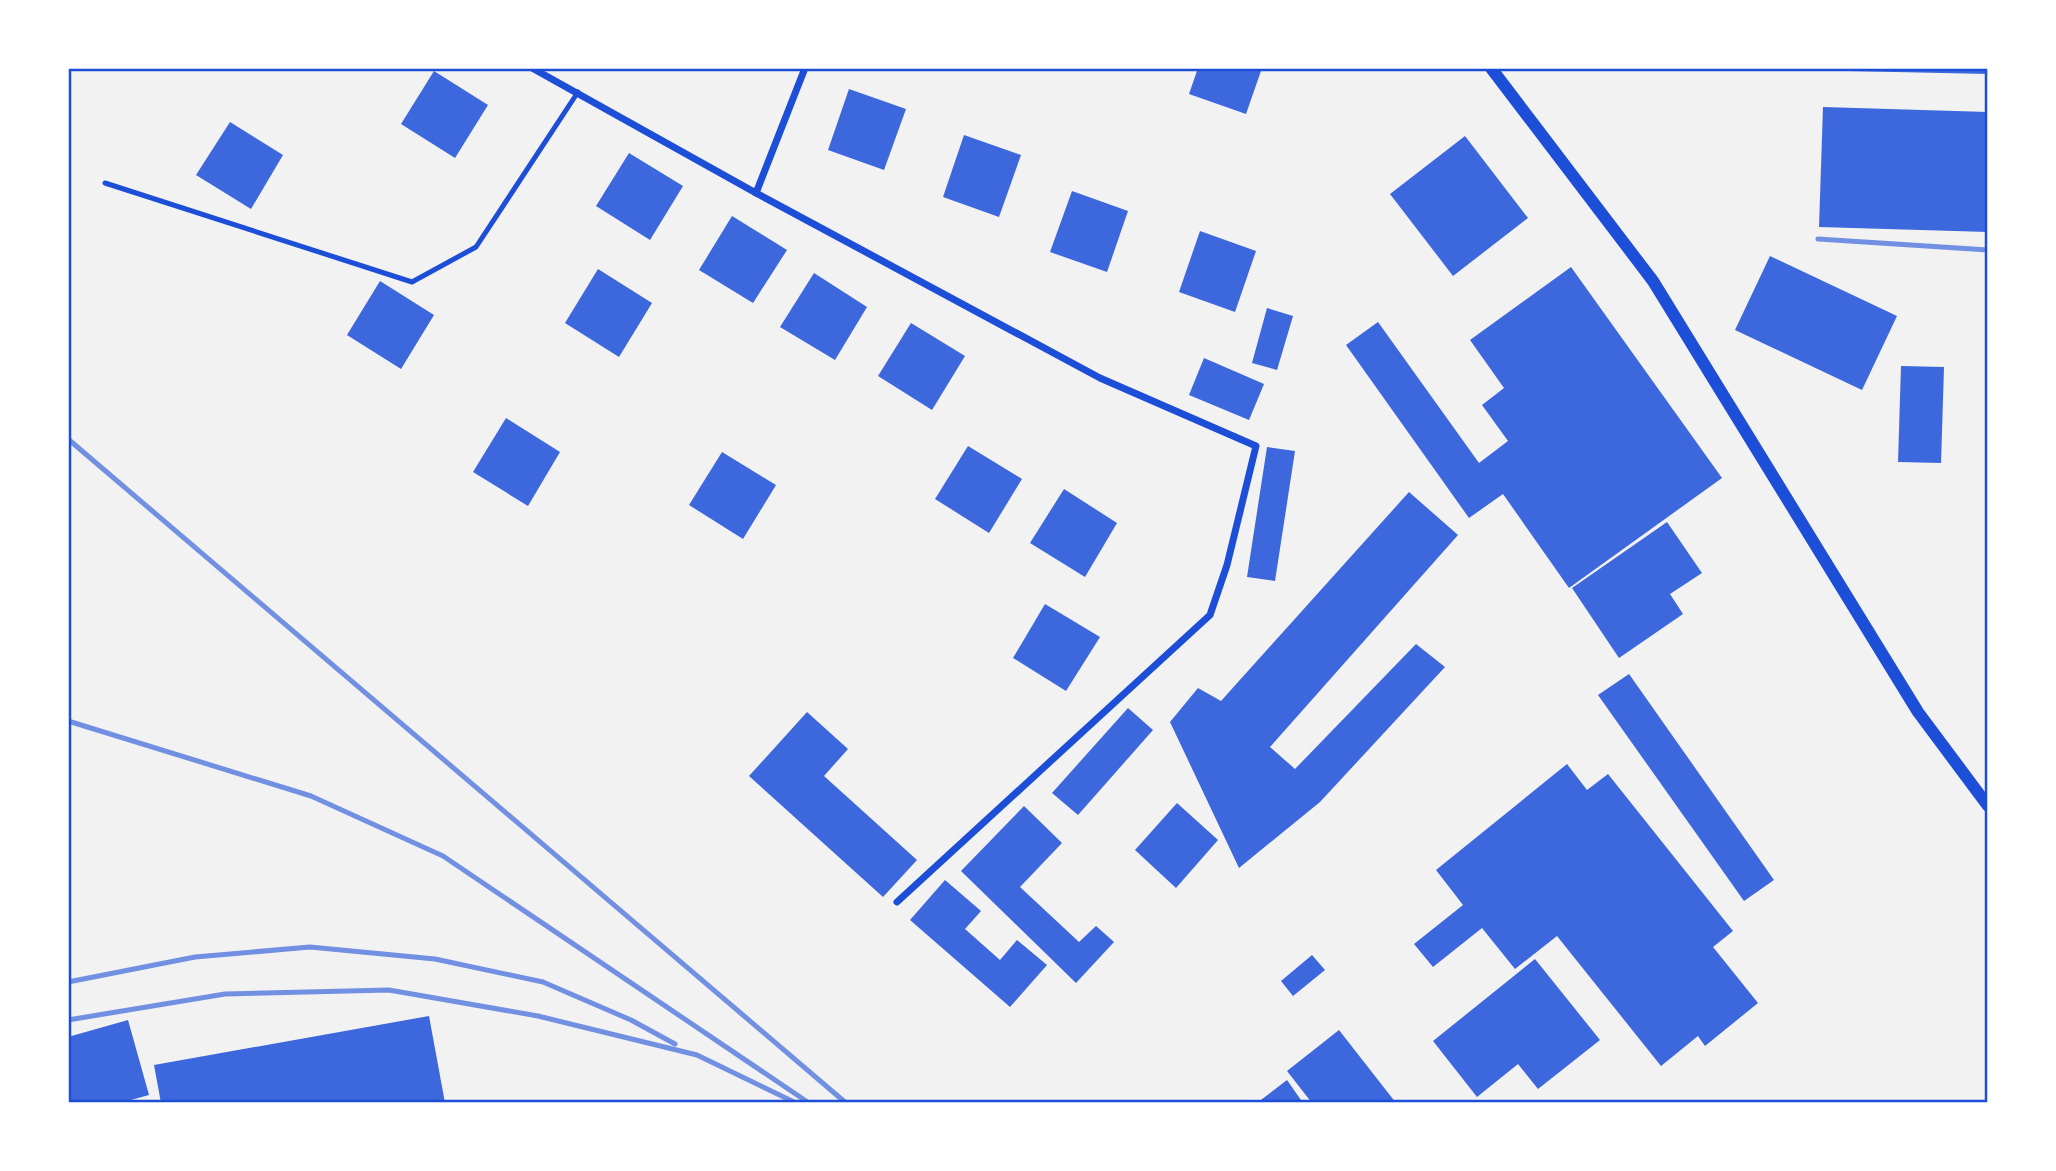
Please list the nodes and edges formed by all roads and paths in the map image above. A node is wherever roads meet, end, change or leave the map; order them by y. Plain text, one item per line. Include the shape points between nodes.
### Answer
1 (532, 68) edge
2 (805, 68) edge
3 (1491, 68) edge
4 (578, 92) junction
5 (105, 183) dead end
6 (756, 193) junction
7 (1988, 806) edge
8 (897, 902) dead end

1 - 4 street
2 - 6 street
3 - 7 street via 1653,281 1918,712
4 - 5 lane via 475,247 412,282
4 - 6 street
6 - 8 street via 1100,378 1256,446 1227,565 1209,615

